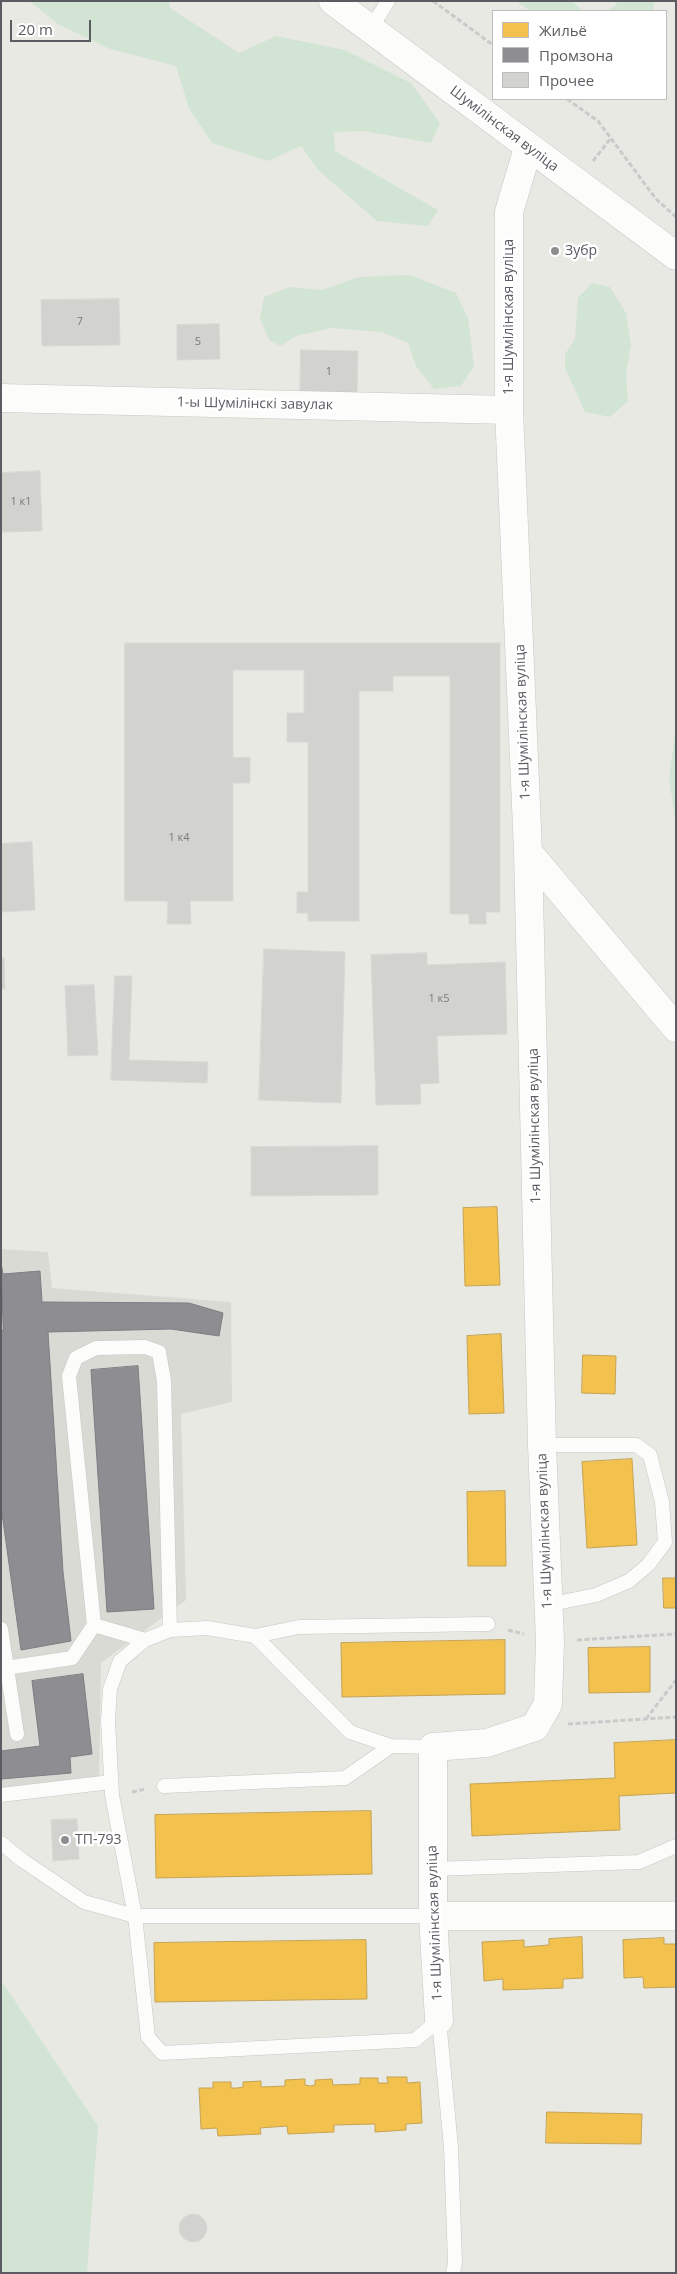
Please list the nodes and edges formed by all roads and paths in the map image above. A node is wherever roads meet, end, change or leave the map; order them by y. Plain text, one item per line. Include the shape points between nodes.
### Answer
1 (333, 1) edge
2 (388, 1) edge
3 (433, 1) edge
4 (371, 28) junction
5 (492, 44) edge
6 (568, 100) edge
7 (611, 138) junction
8 (528, 148) junction
9 (587, 169) dead end
10 (676, 217) edge
11 (676, 256) edge
12 (1, 398) edge
13 (509, 410) junction
14 (528, 852) junction
15 (676, 1028) edge
16 (542, 1445) junction
17 (670, 1541) edge
18 (547, 1606) junction
19 (488, 1624) joint
20 (94, 1625) junction
21 (1, 1629) edge
22 (170, 1630) junction
23 (676, 1634) edge
24 (255, 1636) junction
25 (145, 1640) junction
26 (550, 1641) junction
27 (6, 1668) junction
28 (676, 1680) edge
29 (676, 1717) edge
30 (646, 1719) junction
31 (535, 1726) junction
32 (17, 1734) dead end
33 (391, 1746) junction
34 (433, 1747) junction
35 (164, 1786) joint
36 (112, 1789) junction
37 (1, 1795) edge
38 (1, 1843) edge
39 (676, 1846) edge
40 (433, 1869) junction
41 (135, 1916) junction
42 (433, 1916) junction
43 (676, 1916) edge
44 (438, 2020) junction
45 (453, 2273) edge

1 - 4 street, Шумілінская вуліца
2 - 4 lane
3 - 5 path
4 - 8 street, Шумілінская вуліца
6 - 7 path via 598,121
7 - 9 path
7 - 10 path via 656,199
8 - 11 street, Шумілінская вуліца
8 - 13 street, 1-я Шумілінская вуліца via 508,212
12 - 13 street, 1-ы Шумілінскі завулак
13 - 14 street, 1-я Шумілінская вуліца
14 - 15 street
14 - 16 street, 1-я Шумілінская вуліца
16 - 17 lane via 636,1444 650,1455
16 - 18 street, 1-я Шумілінская вуліца
17 - 18 lane via 629,1581 596,1595
18 - 26 street, 1-я Шумілінская вуліца
19 - 24 lane via 298,1627
19 - 26 path
20 - 22 lane via 69,1376 76,1358 96,1348 145,1347 159,1352 164,1381
20 - 25 lane
20 - 27 lane via 72,1658
21 - 27 lane
22 - 24 lane via 207,1628
22 - 25 lane
23 - 26 path
24 - 33 lane via 350,1732
25 - 36 lane via 120,1661 110,1689 108,1721
26 - 31 street, 1-я Шумілінская вуліца via 548,1704
27 - 32 lane
28 - 30 path
29 - 30 path
30 - 31 path
31 - 34 street via 487,1743
33 - 34 lane
33 - 35 lane via 345,1778
34 - 40 street, 1-я Шумілінская вуліца
35 - 36 path
36 - 37 lane
36 - 41 lane
38 - 41 lane via 84,1902
39 - 40 lane via 639,1862
40 - 42 street, 1-я Шумілінская вуліца
41 - 42 lane
41 - 44 lane via 148,2037 162,2053 415,2040
42 - 43 street
42 - 44 street, 1-я Шумілінская вуліца
44 - 45 lane via 451,2147

